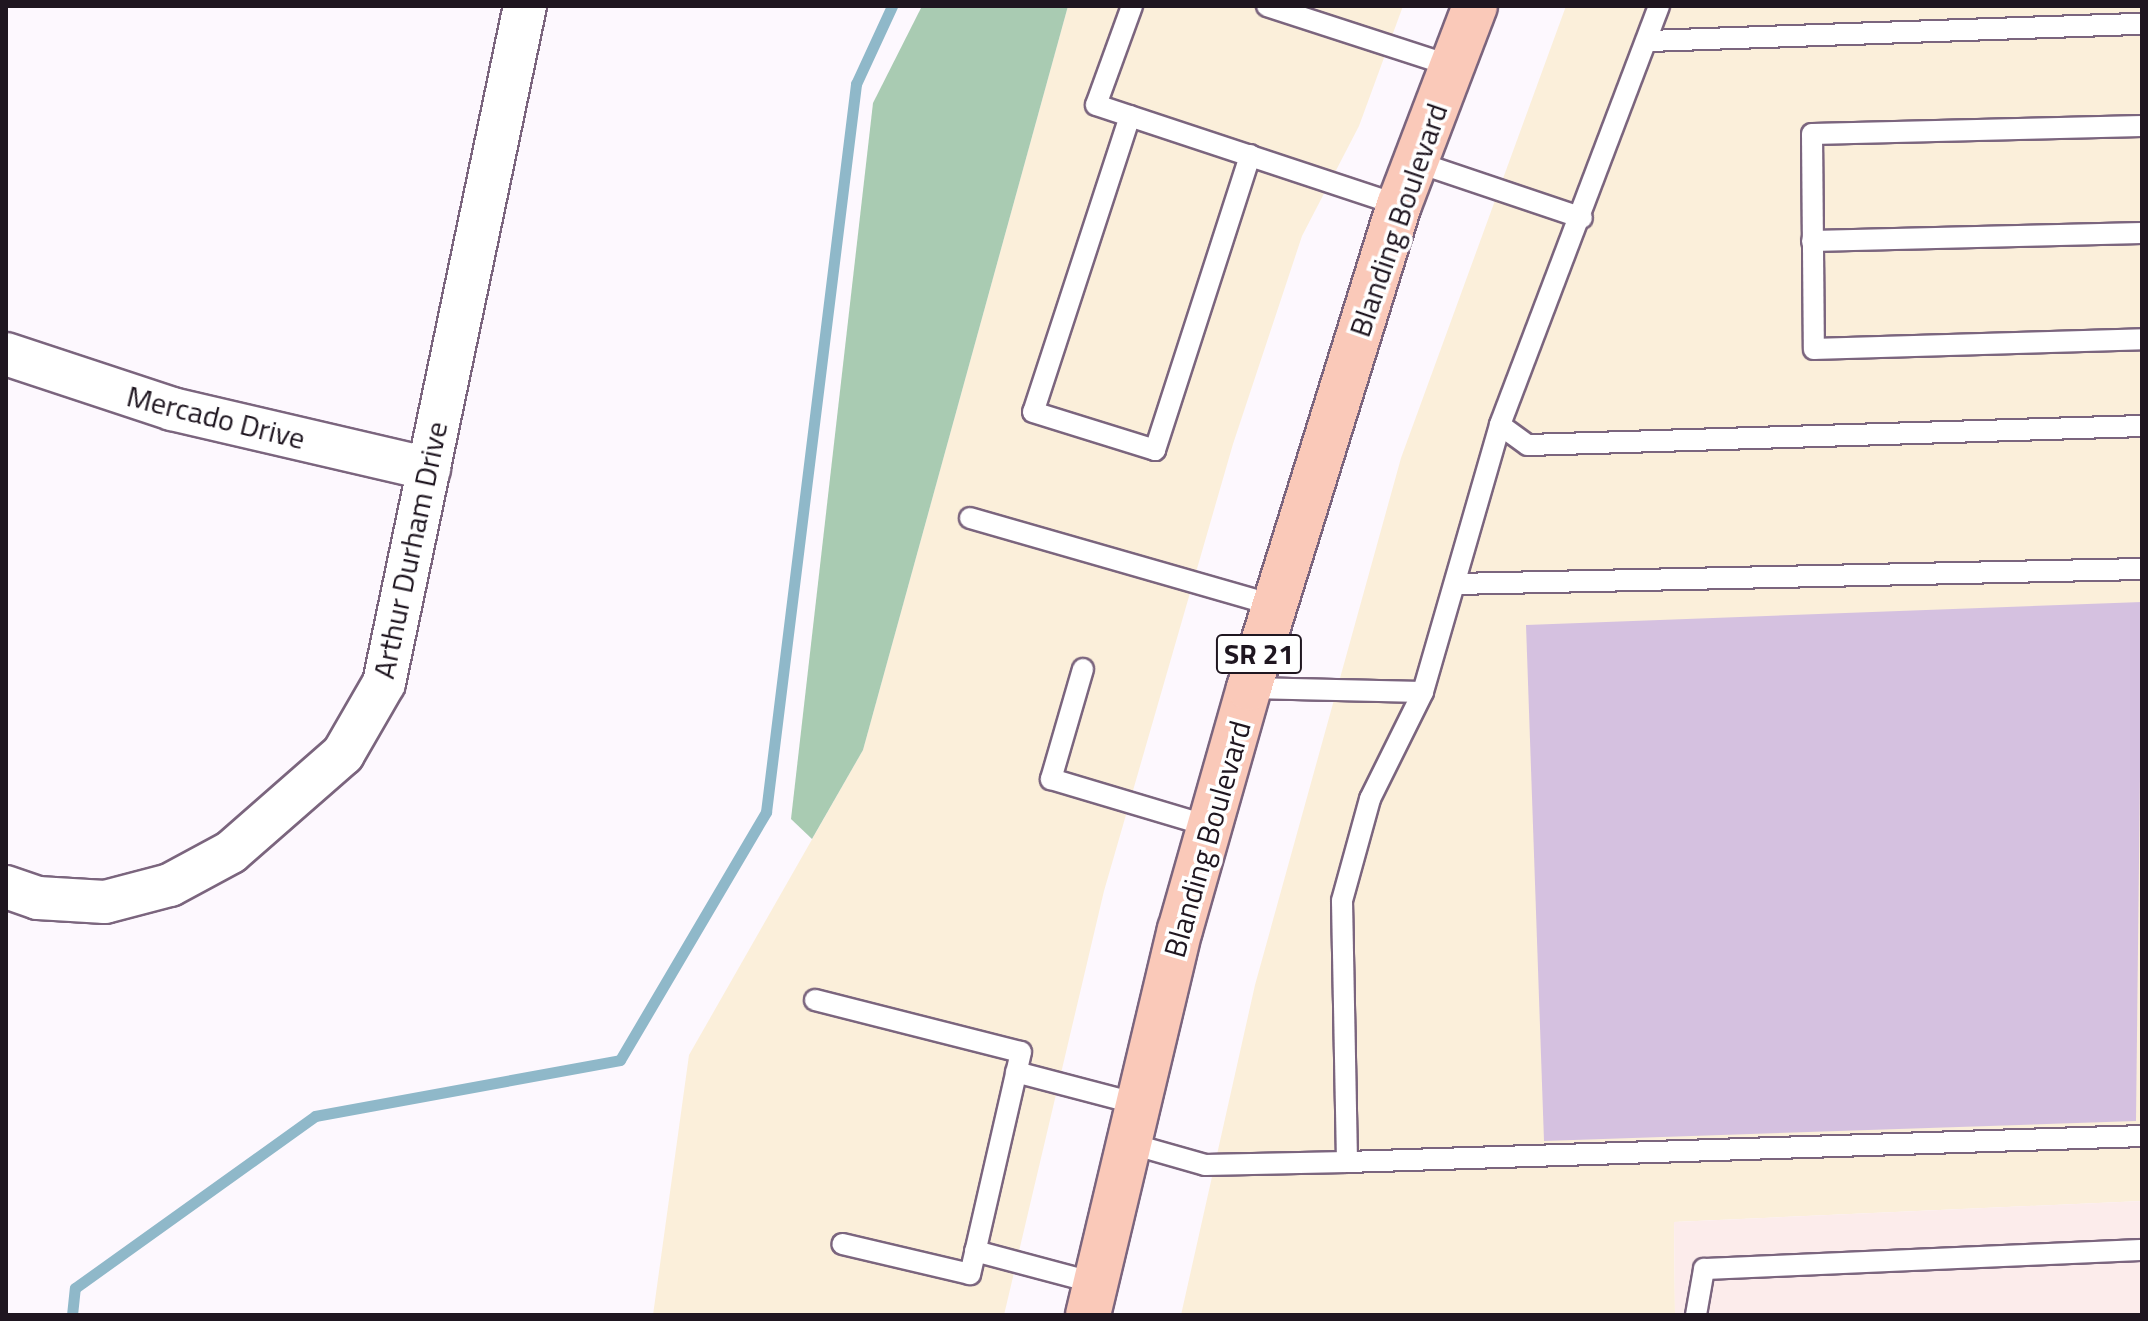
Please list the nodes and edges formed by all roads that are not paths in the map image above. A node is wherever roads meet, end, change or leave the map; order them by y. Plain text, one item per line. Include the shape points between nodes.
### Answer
1 (525, 6) edge
2 (1132, 6) edge
3 (1267, 6) edge
4 (1475, 6) edge
5 (1659, 6) edge
6 (2142, 24) edge
7 (1649, 41) junction
8 (1452, 66) junction
9 (1130, 116) junction
10 (2142, 126) edge
11 (1250, 155) junction
12 (1416, 162) junction
13 (1399, 205) junction
14 (1582, 218) junction
15 (2142, 233) edge
16 (1812, 241) junction
17 (2142, 339) edge
18 (6, 354) edge
19 (1500, 425) junction
20 (2142, 426) edge
21 (429, 469) junction
22 (970, 518) dead end
23 (2142, 569) edge
24 (1455, 584) junction
25 (1273, 605) junction
26 (1083, 669) dead end
27 (1249, 688) junction
28 (1423, 692) junction
29 (1209, 826) junction
30 (6, 887) edge
31 (815, 1000) dead end
32 (1016, 1072) junction
33 (1133, 1123) junction
34 (2142, 1136) edge
35 (1347, 1162) junction
36 (842, 1244) dead end
37 (2142, 1250) edge
38 (975, 1251) junction
39 (1091, 1299) edge
40 (1696, 1315) edge

1 - 21 street, Arthur Durham Drive
2 - 9 lane via 1096,105
3 - 8 lane
4 - 8 main road, Blanding Boulevard / SR 21
5 - 7 lane
6 - 7 lane
7 - 14 lane
8 - 12 main road, Blanding Boulevard / SR 21
9 - 11 lane
9 - 11 lane via 1033,412 1155,450
10 - 16 lane via 1812,134
11 - 13 lane
12 - 13 main road, Blanding Boulevard / SR 21
12 - 14 lane
13 - 25 main road, Blanding Boulevard / SR 21
14 - 19 lane
15 - 16 lane
16 - 17 lane via 1814,349
18 - 21 street, Mercado Drive via 172,409
19 - 20 lane via 1528,445
19 - 24 lane
21 - 30 street, Arthur Durham Drive via 384,683 343,754 231,852 170,885 105,902 38,898
22 - 25 lane
23 - 24 lane
24 - 28 lane
25 - 27 main road, Blanding Boulevard / SR 21
26 - 29 lane via 1051,779
27 - 28 lane
27 - 29 main road, Blanding Boulevard / SR 21
28 - 35 lane via 1370,799 1342,901
29 - 33 main road, Blanding Boulevard / SR 21
31 - 32 lane via 1021,1052
32 - 33 lane
32 - 38 lane
33 - 35 lane via 1205,1165
33 - 39 main road, Blanding Boulevard / SR 21
34 - 35 lane
36 - 38 lane via 970,1274
37 - 40 lane via 1704,1269
38 - 39 lane

